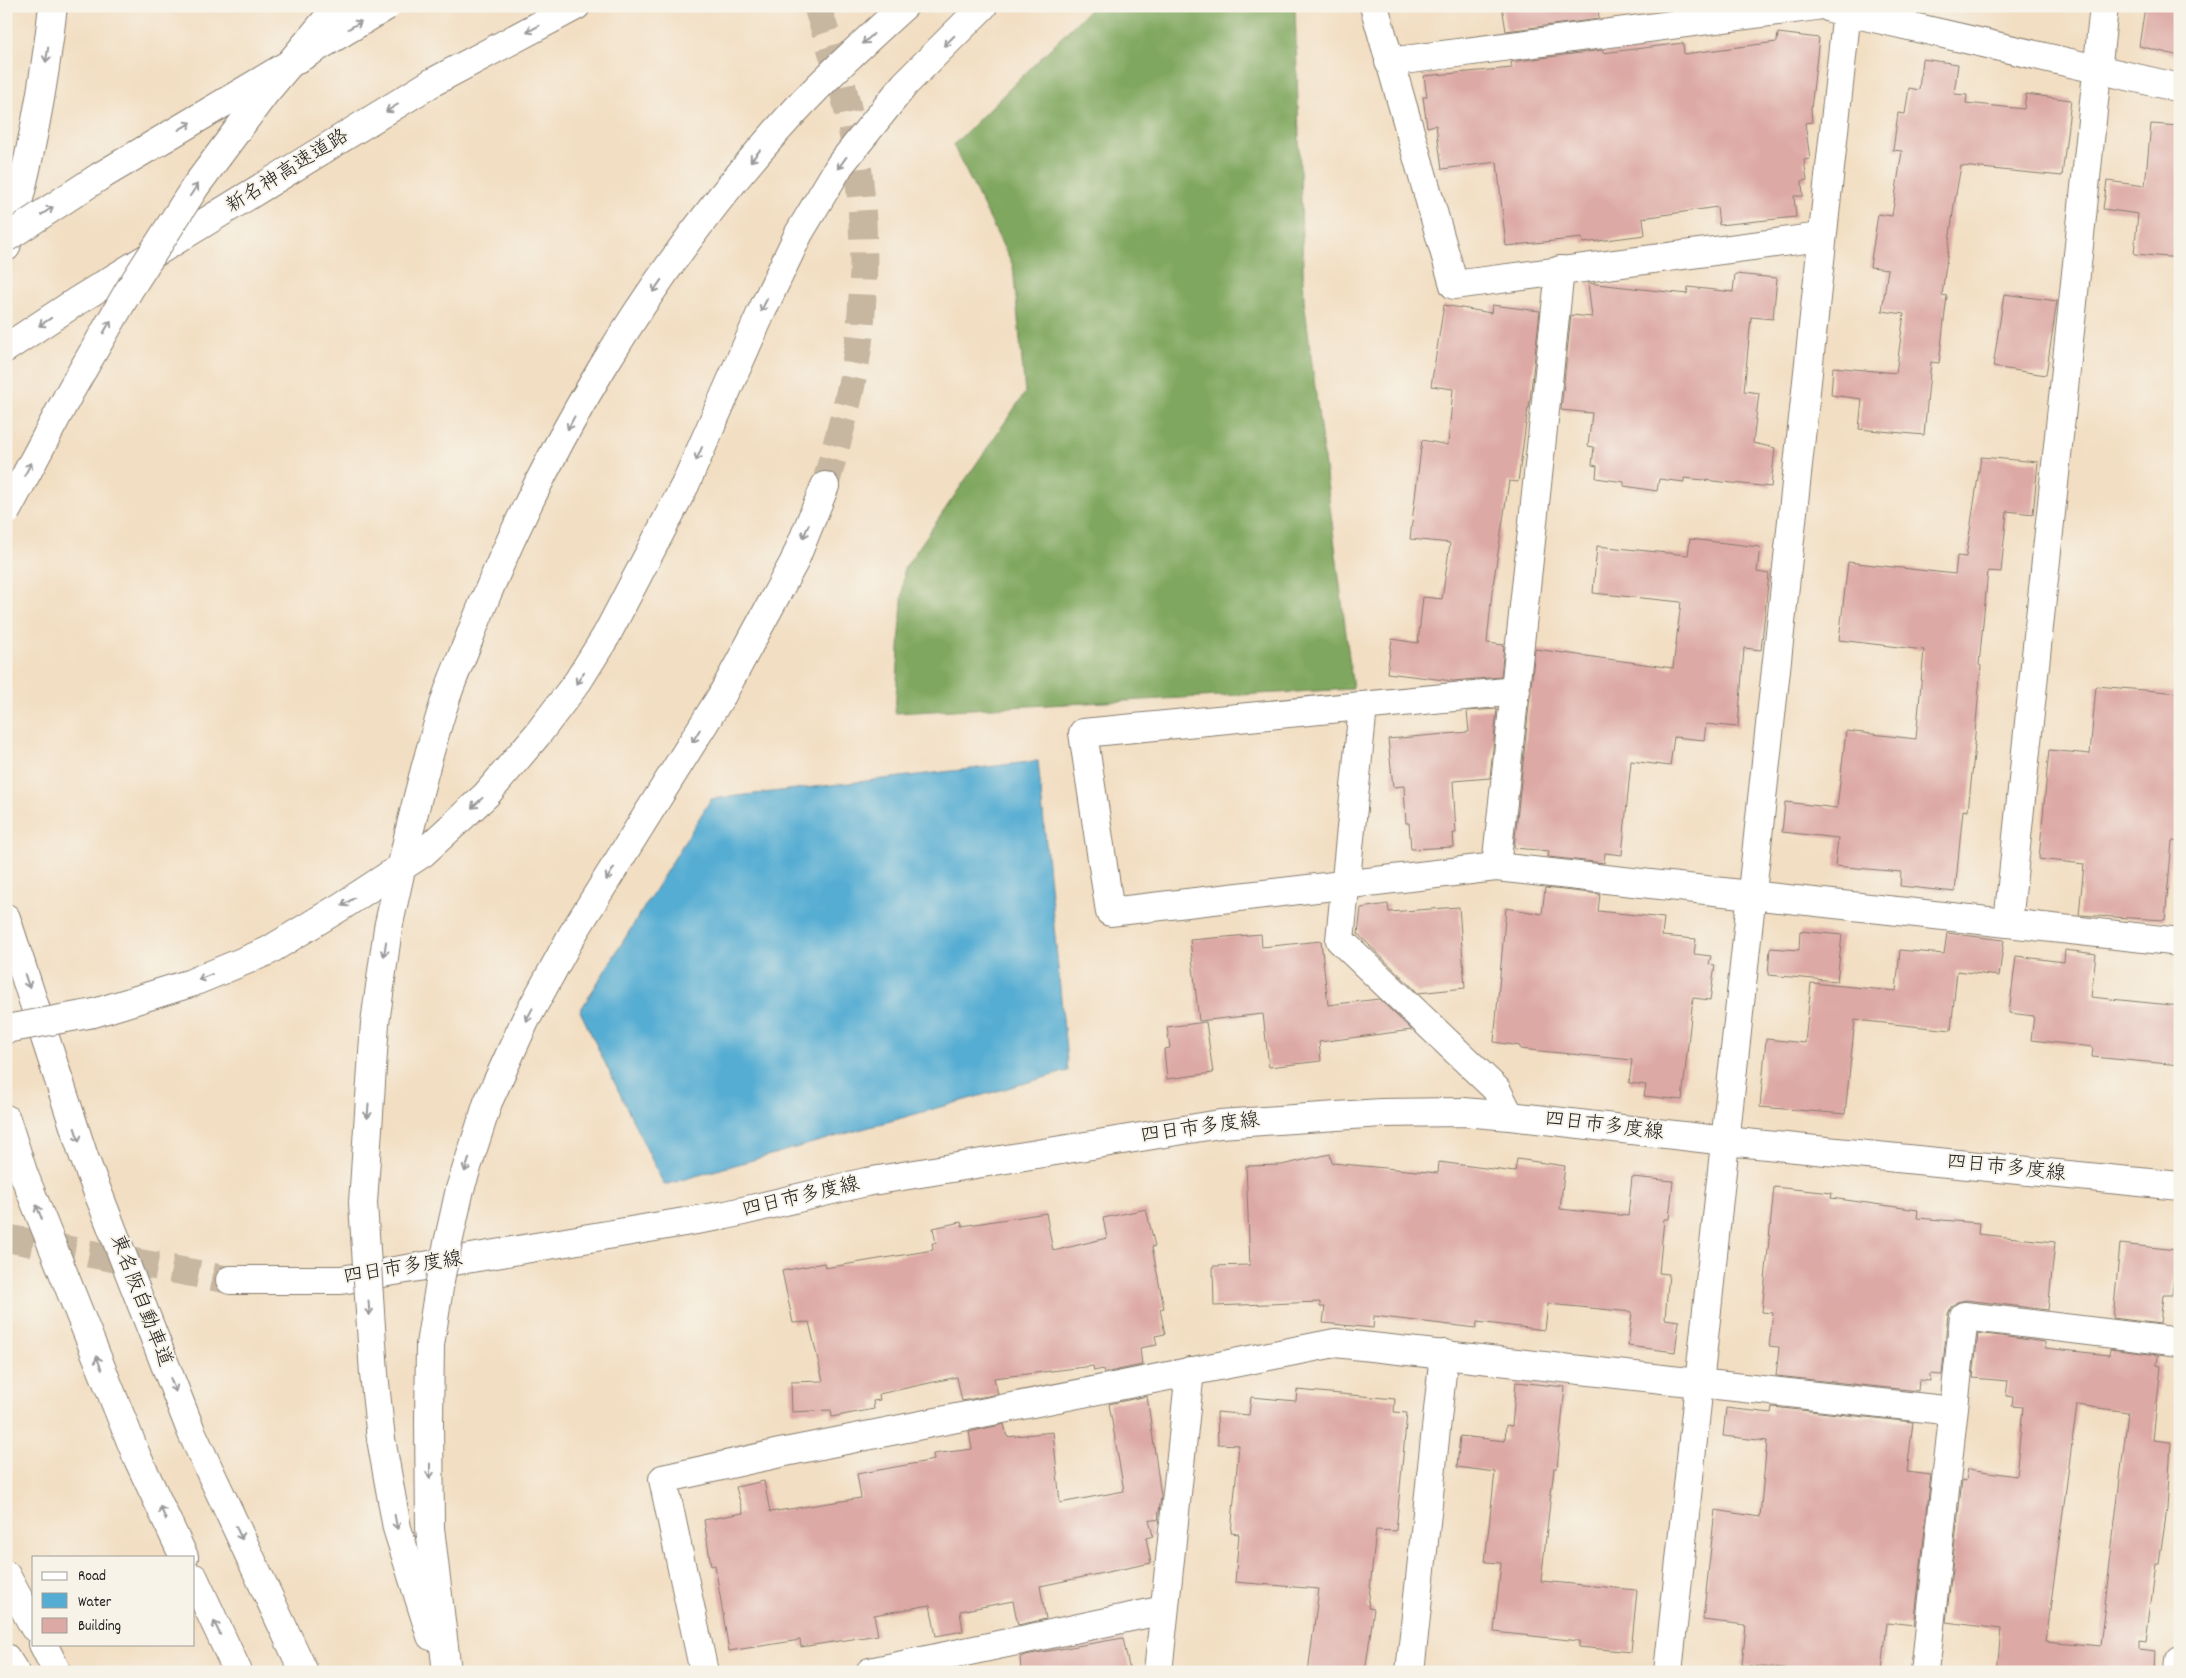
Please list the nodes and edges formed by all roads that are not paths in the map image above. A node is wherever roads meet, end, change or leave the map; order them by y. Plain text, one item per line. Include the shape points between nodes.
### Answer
1 (53, 6) edge
2 (338, 6) edge
3 (387, 6) edge
4 (576, 6) edge
5 (904, 6) edge
6 (983, 6) edge
7 (1374, 6) edge
8 (1816, 6) edge
9 (2104, 6) edge
10 (1834, 8) edge
11 (1389, 62) junction
12 (2098, 70) junction
13 (2180, 88) edge
14 (1821, 237) junction
15 (6, 238) edge
16 (6, 247) edge
17 (1560, 270) junction
18 (6, 348) edge
19 (825, 486) tunnel mouth
20 (6, 512) edge
21 (1516, 691) junction
22 (1363, 706) junction
23 (1496, 867) junction
24 (1344, 885) junction
25 (1751, 894) junction
26 (6, 918) edge
27 (2008, 923) junction
28 (2180, 942) edge
29 (6, 1029) edge
30 (1510, 1116) junction
31 (6, 1119) edge
32 (1726, 1141) junction
33 (2180, 1186) edge
34 (230, 1280) tunnel mouth
35 (2180, 1342) edge
36 (1444, 1354) junction
37 (1190, 1371) junction
38 (1700, 1382) junction
39 (1953, 1411) junction
40 (184, 1556) edge
41 (6, 1575) edge
42 (195, 1580) edge
43 (1164, 1610) junction
44 (32, 1623) edge
45 (44, 1646) edge
46 (6, 1658) edge
47 (2180, 1661) edge
48 (15, 1672) edge
49 (58, 1672) edge
50 (238, 1672) edge
51 (304, 1672) edge
52 (442, 1672) edge
53 (447, 1672) edge
54 (704, 1672) edge
55 (870, 1672) edge
56 (1158, 1672) edge
57 (1410, 1672) edge
58 (1668, 1672) edge
59 (1926, 1672) edge
60 (2179, 1672) edge

1 -> 16 main road via 36,127
20 -> 2 main road, bridge via 129,290 196,187 265,93
15 -> 3 main road, bridge via 99,177
4 -> 18 main road, 新名神高速道路, bridge via 433,82
5 -> 52 main road, bridge via 849,56 774,133 702,221 634,320 574,416 527,504 447,695 409,833 388,928 375,1023 363,1202 372,1356 381,1440 397,1528
6 -> 29 main road, bridge via 905,84 840,165 760,313 685,485 606,636 543,728 486,795 423,853 268,951 191,983 94,1013
7 - 11 main road
8 - 11 main road
9 - 12 main road
10 - 12 main road
10 - 14 main road
11 - 17 main road via 1454,285
12 - 13 main road
12 - 27 main road
14 - 17 main road
14 - 25 main road
17 - 21 main road
19 -> 53 main road, bridge via 794,562 722,695 572,935 525,1021 488,1102 460,1188 430,1344 430,1528
21 - 22 main road
21 - 23 main road
22 - 24 main road
22 - 24 main road via 1083,733 1110,912
23 - 24 main road
23 - 25 main road
24 - 30 main road via 1340,940 1496,1089
25 - 27 main road
25 - 32 main road
26 -> 51 main road, 東名阪自動車道 via 84,1157 184,1412
27 - 28 main road
30 - 32 main road, 四日市多度線
30 - 34 main road, 四日市多度線 via 1463,1112 1381,1113 1220,1124 866,1182 726,1215 341,1280
40 -> 31 main road via 137,1457 24,1175
32 - 33 main road, 四日市多度線
32 - 38 main road
35 - 39 main road via 1964,1316
36 - 37 main road via 1335,1343
36 - 38 main road
36 - 57 main road
37 - 43 main road
37 - 54 main road via 780,1452 663,1479
38 - 39 main road
38 - 58 main road
39 - 59 main road
41 - 44 main road
50 -> 42 main road
43 - 55 main road
43 - 56 main road
45 - 49 main road
46 - 48 main road
47 - 60 main road

